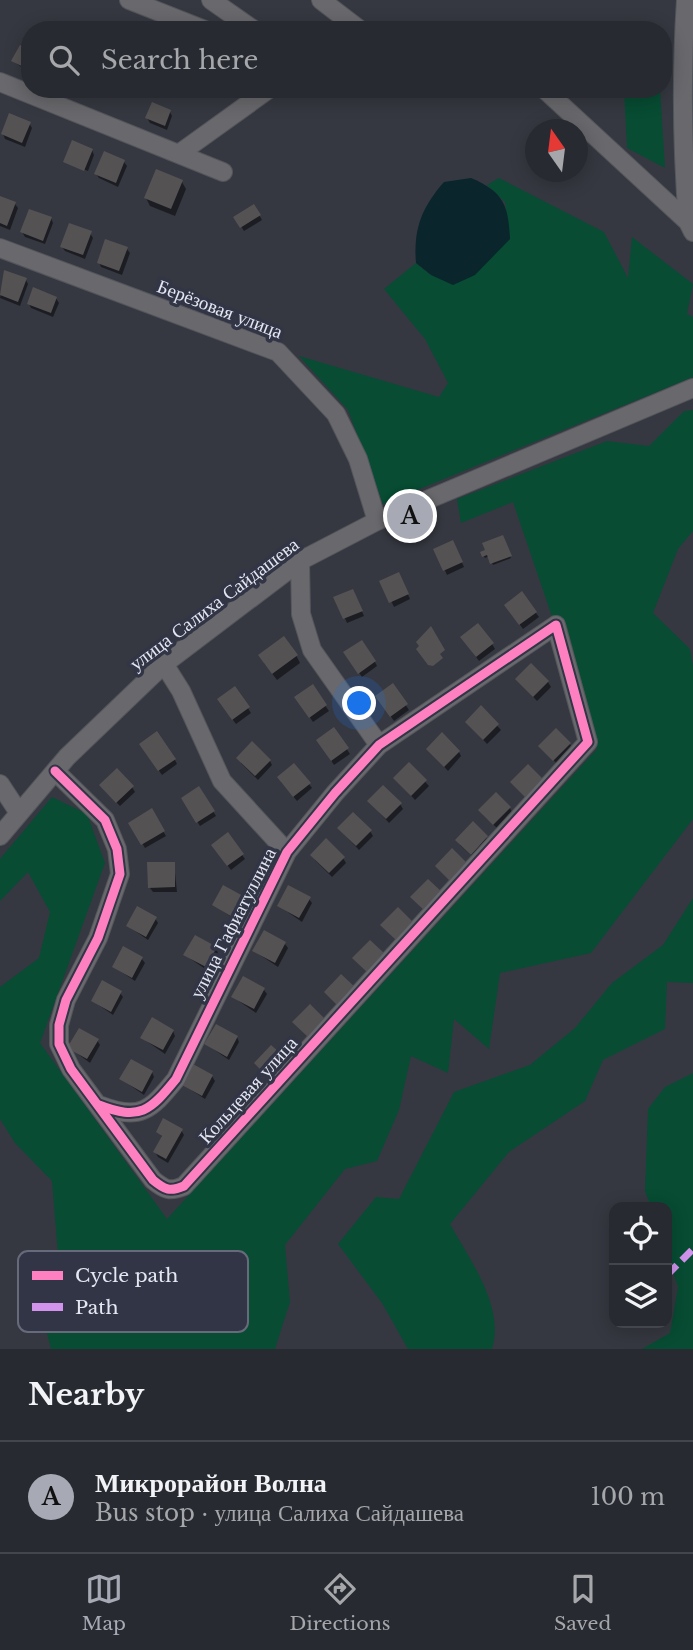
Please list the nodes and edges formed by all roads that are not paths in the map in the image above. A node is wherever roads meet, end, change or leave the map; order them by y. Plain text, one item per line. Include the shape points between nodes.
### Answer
1 (129, 0) edge
2 (211, 0) edge
3 (321, 0) edge
4 (685, 0) edge
5 (182, 21) edge
6 (241, 21) edge
7 (348, 21) edge
8 (0, 82) edge
9 (21, 90) edge
10 (41, 98) edge
11 (256, 98) edge
12 (554, 98) edge
13 (180, 153) junction
14 (223, 172) dead end
15 (691, 227) edge
16 (0, 248) edge
17 (693, 388) edge
18 (377, 521) junction
19 (300, 561) junction
20 (542, 634) joint
21 (164, 664) junction
22 (379, 745) junction
23 (55, 771) junction
24 (0, 784) edge
25 (19, 813) junction
26 (0, 836) edge
27 (287, 852) junction
28 (99, 1105) junction

1 - 5 street
2 - 6 street
3 - 7 street
4 - 15 street via 680,89
8 - 9 street
10 - 13 street
11 - 13 street
12 - 15 street
13 - 14 street
16 - 18 street, Берёзовая улица via 278,352 336,414 358,459
17 - 18 street, улица Салиха Сайдашева
18 - 19 street, улица Салиха Сайдашева
19 - 21 street, улица Салиха Сайдашева
19 - 22 street via 301,614 312,650
20 - 22 street, улица Гафиатуллина
20 - 28 street, Кольцевая улица via 556,625 588,742 184,1186 165,1190 153,1180
21 - 23 street, улица Салиха Сайдашева
21 - 27 street via 222,780
22 - 27 street, улица Гафиатуллина
23 - 25 street, улица Салиха Сайдашева
23 - 28 street, Кольцевая улица via 106,820 117,849 120,874 113,900 59,1025 59,1044 71,1069
24 - 25 street
25 - 26 street, улица Салиха Сайдашева
27 - 28 street, улица Гафиатуллина via 176,1079 155,1105 142,1112 121,1114

